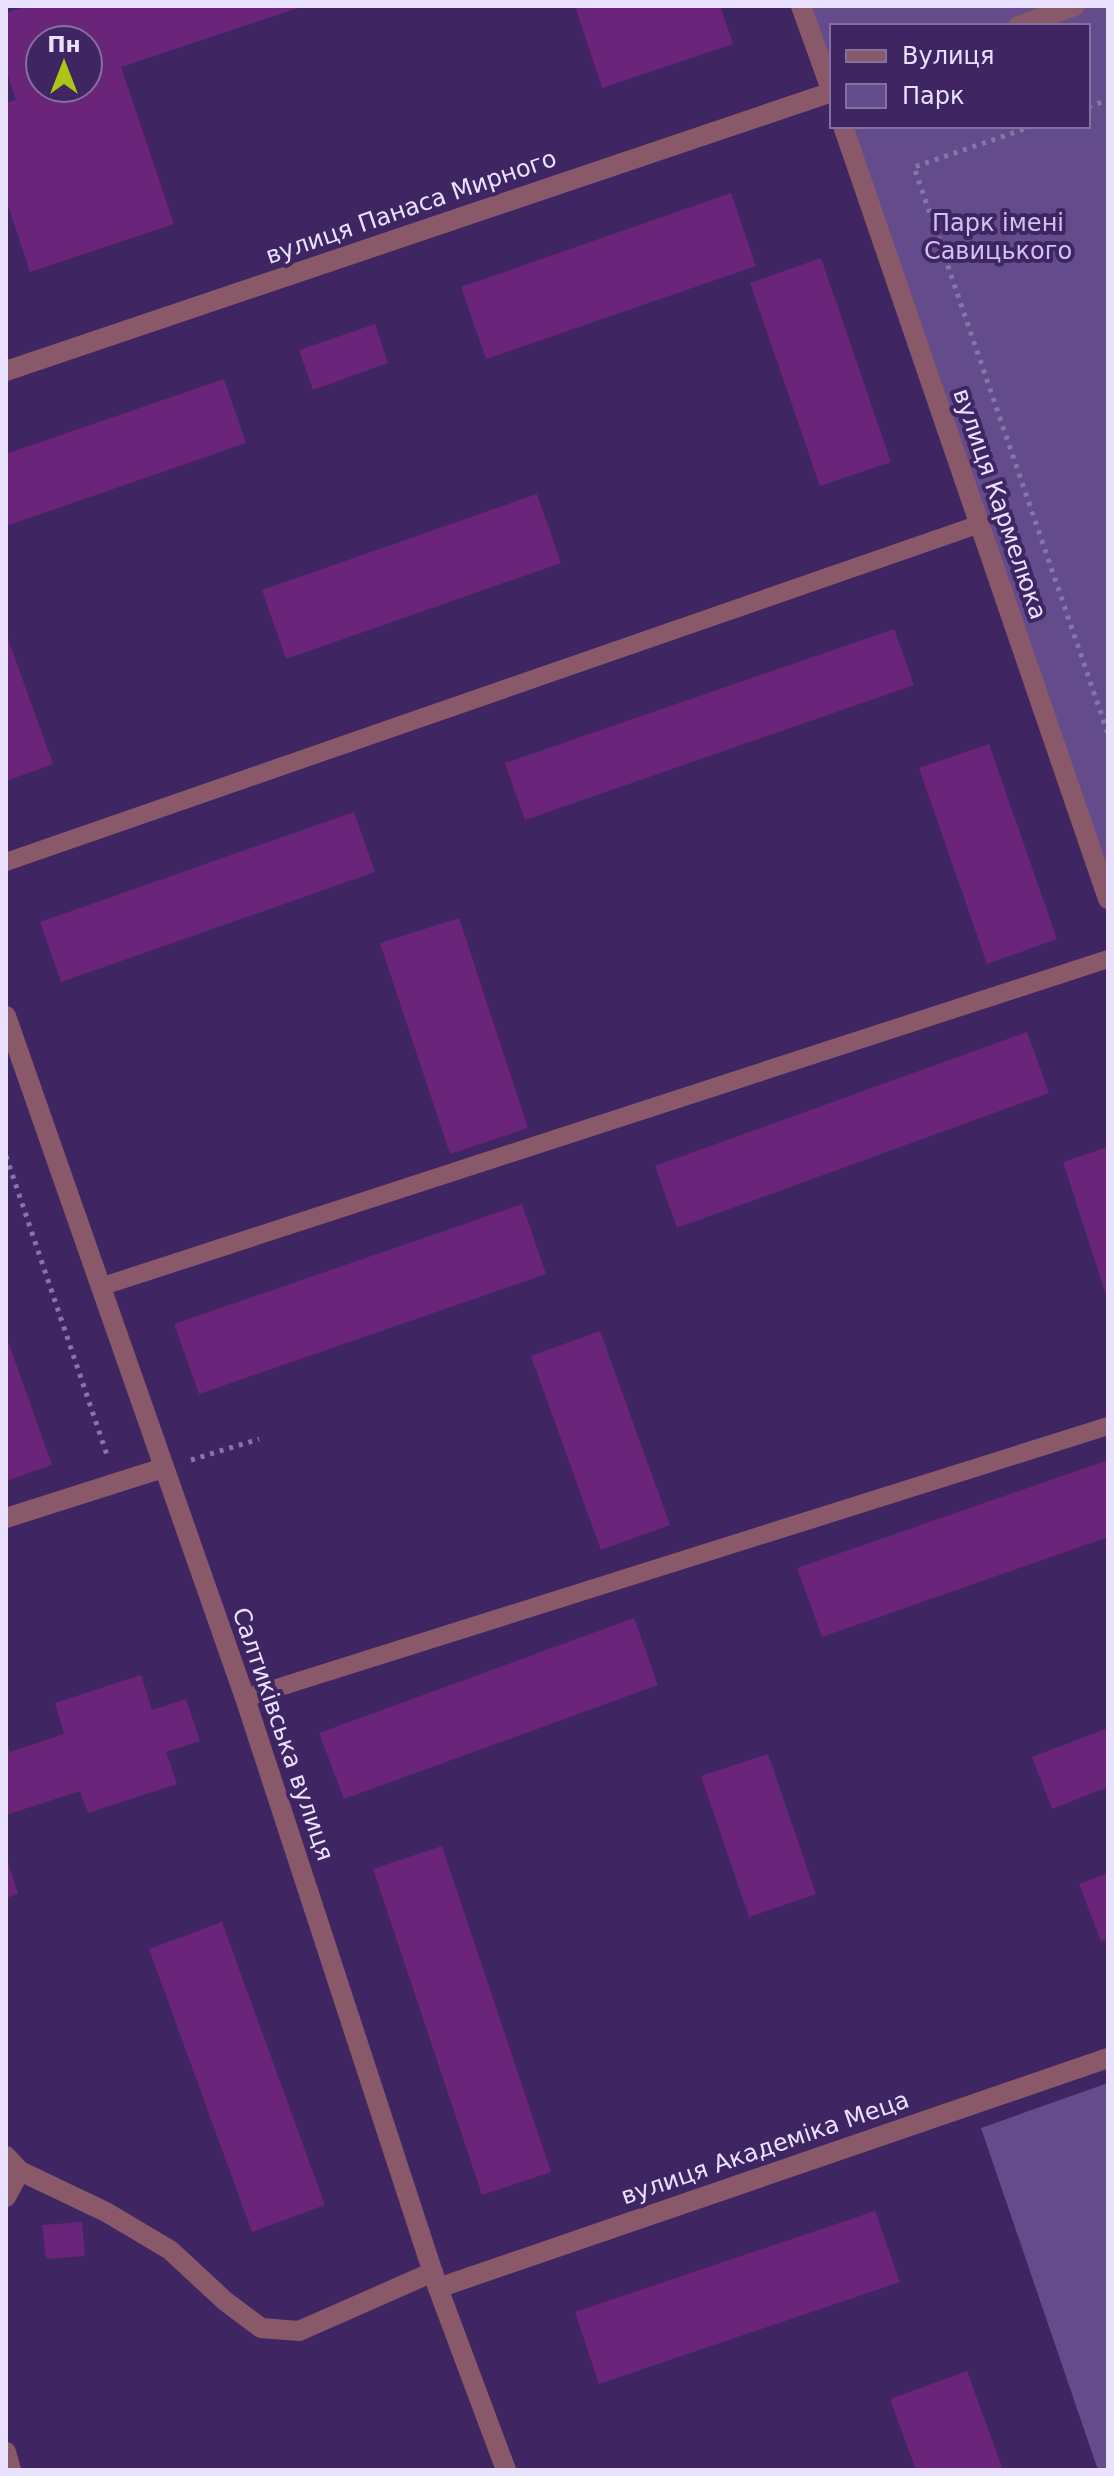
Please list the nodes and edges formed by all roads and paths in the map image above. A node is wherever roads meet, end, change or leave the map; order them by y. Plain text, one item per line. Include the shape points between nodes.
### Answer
1 (801, 6) edge
2 (1075, 6) edge
3 (1024, 24) edge
4 (830, 86) edge
5 (830, 93) edge
6 (844, 128) edge
7 (1027, 128) edge
8 (6, 371) edge
9 (980, 524) junction
10 (1108, 734) edge
11 (6, 862) edge
12 (1108, 899) edge
13 (1108, 959) edge
14 (6, 1016) edge
15 (6, 1156) edge
16 (100, 1287) junction
17 (1108, 1426) edge
18 (259, 1439) dead end
19 (163, 1468) junction
20 (117, 1483) junction
21 (6, 1518) edge
22 (245, 1698) junction
23 (1108, 2058) edge
24 (13, 2164) edge
25 (6, 2197) edge
26 (436, 2280) junction
27 (6, 2452) edge
28 (11, 2470) edge
29 (506, 2470) edge

1 - 4 street
2 - 3 street
5 - 8 street, вулиця Панаса Мирного
6 - 9 street, вулиця Кармелюка
7 - 10 path via 914,167
9 - 11 lane
9 - 12 street, вулиця Кармелюка
13 - 16 lane
14 - 16 street, Салтиківська вулиця
15 - 20 path
16 - 19 street, Салтиківська вулиця
17 - 22 lane
18 - 19 path
19 - 20 street
19 - 22 street, Салтиківська вулиця
20 - 21 street
22 - 26 street, Салтиківська вулиця
23 - 26 street, вулиця Академіка Меца
24 - 25 street
24 - 26 street, вулиця Академіка Меца via 170,2250 261,2328 299,2331
26 - 29 street, Салтиківська вулиця
27 - 28 street

